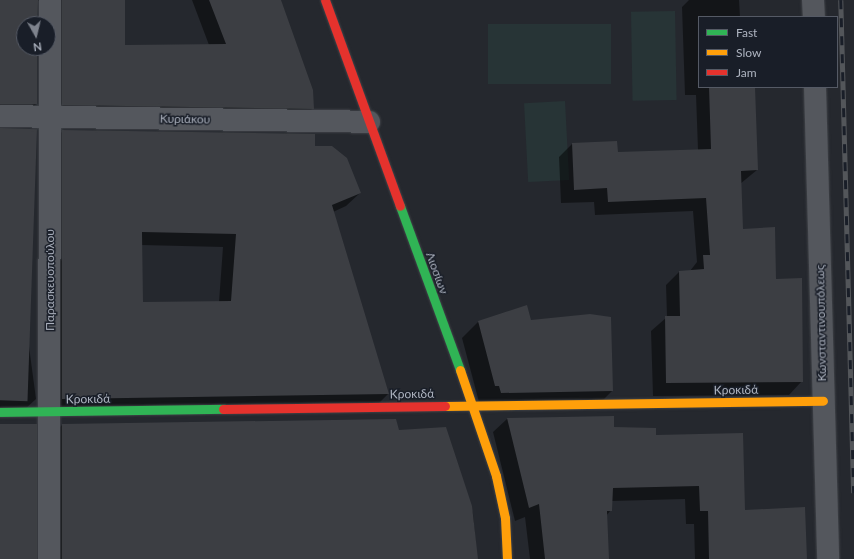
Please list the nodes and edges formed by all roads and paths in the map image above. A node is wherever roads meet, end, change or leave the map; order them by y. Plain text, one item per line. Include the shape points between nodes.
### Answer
1 (50, 0) edge
2 (324, 0) edge
3 (813, 0) edge
4 (814, 16) edge
5 (815, 88) edge
6 (0, 116) edge
7 (50, 117) junction
8 (369, 122) junction
9 (823, 401) junction
10 (473, 405) junction
11 (50, 411) junction
12 (0, 412) edge
13 (49, 559) edge
14 (507, 559) edge
15 (828, 559) edge

1 - 7 street, Παρασκευοπούλου
2 - 8 street, Λιοσίων
3 - 4 street
5 - 9 street, Κωνσταντινουπόλεως
6 - 7 street, Κυριάκου
7 - 8 street, Κυριάκου
7 - 11 street, Παρασκευοπούλου
8 - 10 street, Λιοσίων
9 - 10 street, Κροκιδά
9 - 15 street, Κωνσταντινουπόλεως
10 - 11 street, Κροκιδά
10 - 14 street, Λιοσίων via 505,518
11 - 12 street, Κροκιδά
11 - 13 street, Παρασκευοπούλου

